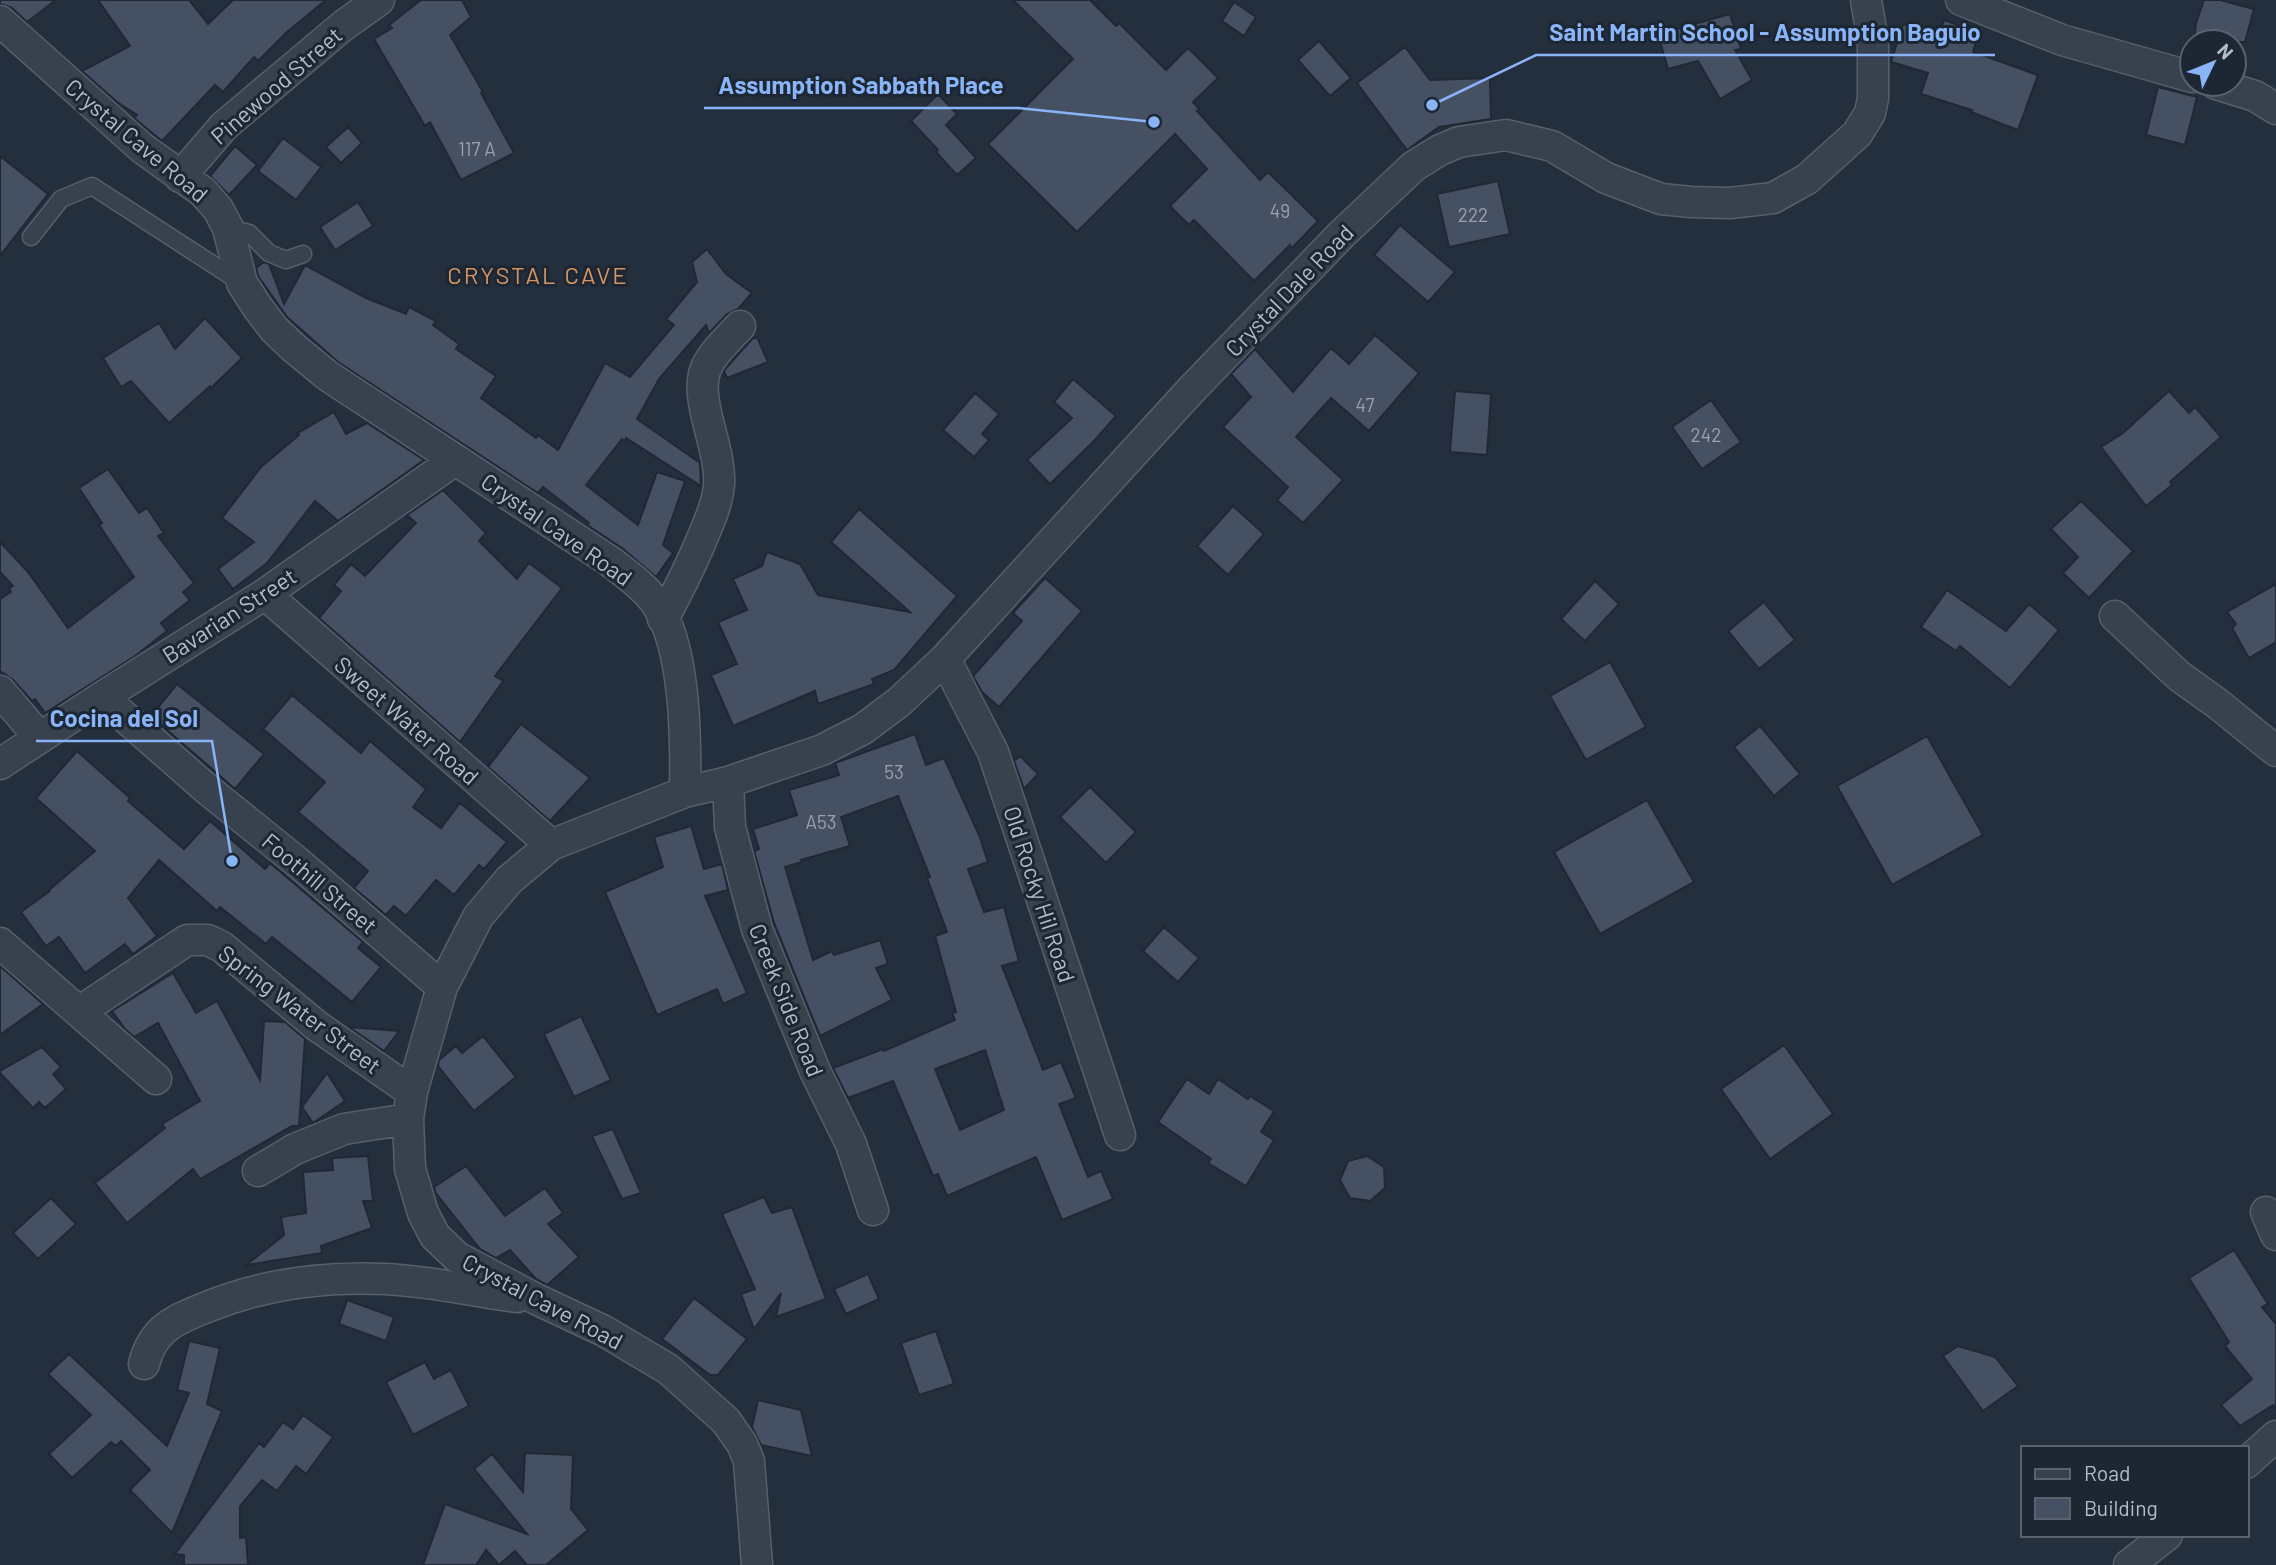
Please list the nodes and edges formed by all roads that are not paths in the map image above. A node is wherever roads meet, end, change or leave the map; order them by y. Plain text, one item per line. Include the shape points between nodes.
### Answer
1 (379, 0) edge
2 (1866, 0) edge
3 (1961, 0) edge
4 (0, 21) edge
5 (2178, 73) edge
6 (2248, 94) edge
7 (2276, 109) edge
8 (180, 177) junction
9 (228, 228) junction
10 (31, 237) dead end
11 (303, 254) dead end
12 (242, 283) junction
13 (740, 326) dead end
14 (455, 460) junction
15 (265, 594) junction
16 (2115, 616) dead end
17 (663, 619) junction
18 (944, 659) junction
19 (0, 691) edge
20 (102, 697) junction
21 (40, 738) junction
22 (2276, 751) edge
23 (0, 764) edge
24 (729, 782) junction
25 (685, 792) junction
26 (551, 845) junction
27 (0, 943) edge
28 (442, 987) junction
29 (79, 1012) junction
30 (156, 1079) dead end
31 (410, 1106) junction
32 (1120, 1135) dead end
33 (257, 1171) dead end
34 (873, 1210) dead end
35 (536, 1299) junction
36 (144, 1364) dead end
37 (2276, 1436) edge
38 (2248, 1461) edge
39 (2164, 1537) edge
40 (757, 1565) edge
41 (2129, 1565) edge

1 - 8 street, Pinewood Street via 224,126
2 - 18 street, Crystal Dale Road via 1873,41 1870,113 1835,156 1773,198 1730,203 1661,199 1606,178 1552,146 1506,135 1459,142 1414,166 1192,390
3 - 5 street via 2062,40
4 - 8 street, Crystal Cave Road
6 - 7 street
8 - 9 street, Crystal Cave Road via 203,192
9 - 11 lane via 249,233 269,253 286,260
9 - 12 street, Crystal Cave Road
10 - 12 lane via 61,199 92,186
12 - 14 street, Crystal Cave Road via 274,329 302,355
13 - 17 street via 716,353 702,382 719,485 709,525
14 - 15 street, Bavarian Street
14 - 17 street, Crystal Cave Road via 611,562 655,601
15 - 20 street, Bavarian Street
15 - 26 street, Sweet Water Road
16 - 22 street via 2179,676
17 - 25 street, Crystal Cave Road via 682,694
18 - 24 street, Crystal Dale Road via 863,729 821,750
18 - 32 street, Old Rocky Hil Road via 993,752
19 - 21 street
20 - 21 street, Bavarian Street
20 - 28 street, Foothill Street
21 - 23 street, Bavarian Street
24 - 25 street, Crystal Dale Road
24 - 34 street, Creek Side Road via 730,827 757,929 815,1071 851,1144
25 - 26 street, Crystal Cave Road
26 - 28 street, Crystal Cave Road via 509,880 478,917
27 - 29 street
28 - 31 street, Crystal Cave Road
29 - 30 street
29 - 31 street, Spring Water Street via 187,940 208,940
31 - 33 street via 295,1149
31 - 35 street, Crystal Cave Road via 410,1169 422,1213 435,1236 457,1257
35 - 36 street via 387,1279 284,1284 225,1300 172,1322 148,1347
35 - 40 street, Crystal Cave Road via 604,1331 668,1369 726,1422 749,1461
37 - 38 street
39 - 41 street

